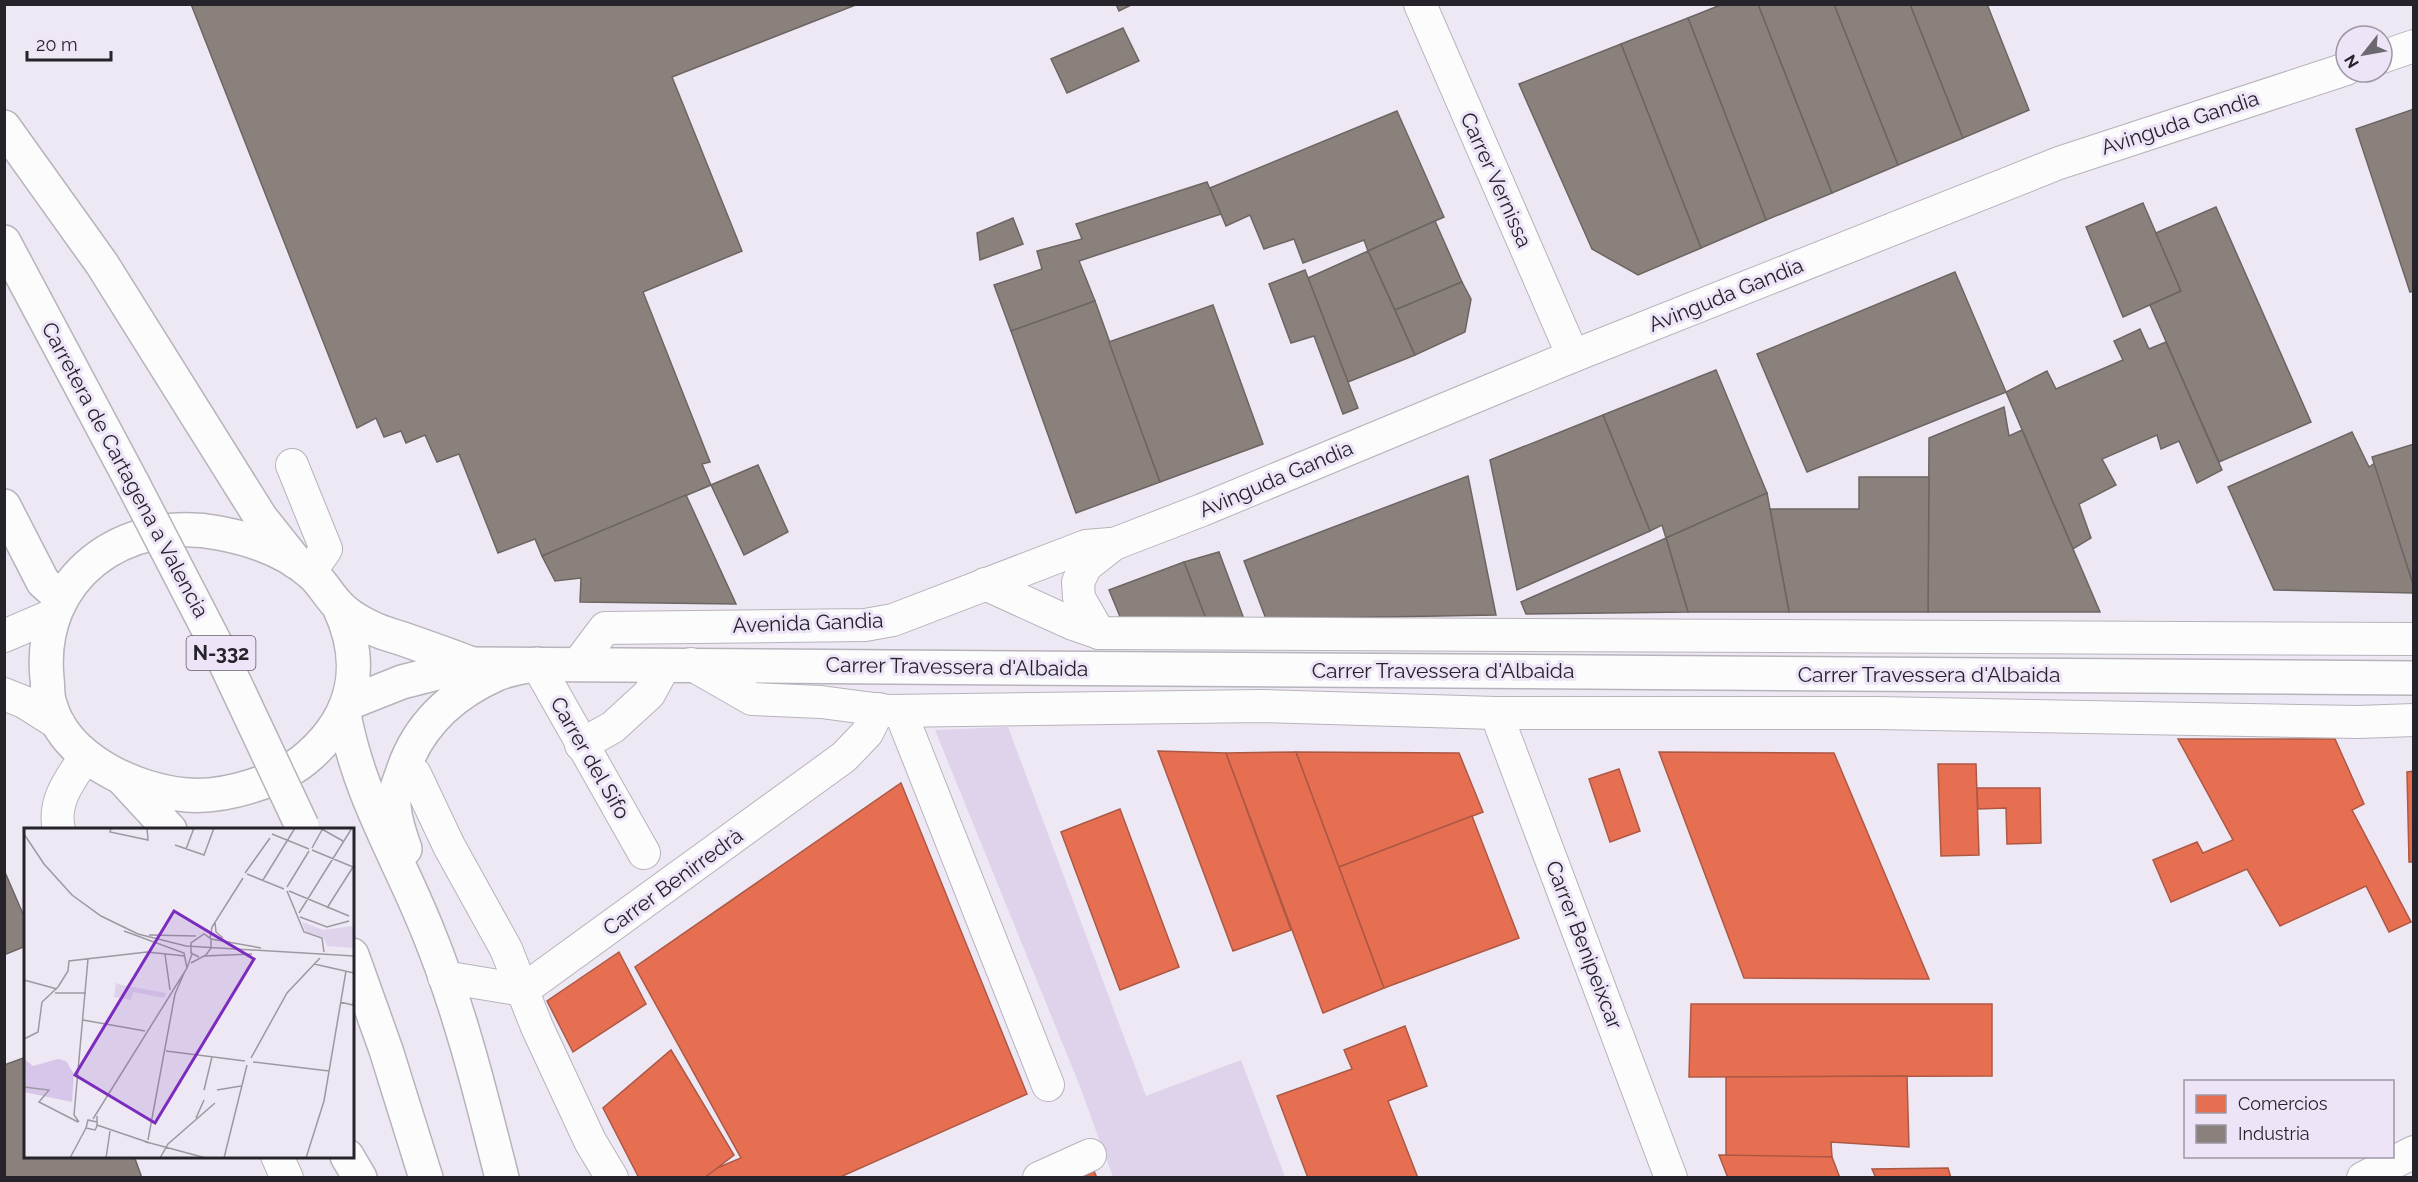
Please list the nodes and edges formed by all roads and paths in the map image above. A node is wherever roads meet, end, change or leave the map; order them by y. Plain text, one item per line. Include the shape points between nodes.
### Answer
1 (1420, 4) edge
2 (2414, 46) edge
3 (2394, 53) edge
4 (2334, 73) edge
5 (4, 127) edge
6 (4, 242) edge
7 (1573, 356) junction
8 (292, 465) dead end
9 (4, 506) edge
10 (1114, 544) junction
11 (303, 567) junction
12 (986, 584) junction
13 (57, 607) junction
14 (339, 607) junction
15 (1099, 633) junction
16 (4, 636) edge
17 (2414, 639) edge
18 (472, 664) junction
19 (537, 664) junction
20 (578, 664) junction
21 (678, 664) junction
22 (966, 667) junction
23 (2414, 678) edge
24 (4, 694) edge
25 (346, 708) junction
26 (1019, 709) junction
27 (889, 710) junction
28 (1496, 713) junction
29 (2414, 720) edge
30 (59, 724) junction
31 (581, 745) junction
32 (86, 756) junction
33 (415, 774) dead end
34 (122, 778) junction
35 (59, 828) edge
36 (168, 828) edge
37 (302, 828) edge
38 (644, 853) dead end
39 (429, 935) junction
40 (354, 961) edge
41 (444, 977) junction
42 (523, 990) junction
43 (1048, 1084) dead end
44 (2414, 1152) edge
45 (1090, 1155) dead end
46 (278, 1158) edge
47 (348, 1158) edge
48 (287, 1178) edge
49 (360, 1178) edge
50 (426, 1178) edge
51 (502, 1178) edge
52 (612, 1178) edge
53 (1039, 1178) edge
54 (1671, 1178) edge
55 (2362, 1178) edge

1 - 7 street, Carrer Vernissa
2 - 3 street
4 - 7 street, Avinguda Gandia via 2059,163
5 - 11 main road via 102,264 261,518
6 - 37 main road, Carretera de Cartagena a Valencia / N-332, bridge via 223,658
7 - 10 street, Avinguda Gandia
8 - 11 street via 326,549
9 - 13 main road
10 - 12 street, Avenida Gandia via 1086,546
10 - 15 street via 1086,566 1078,582 1079,598
11 - 13 main road via 248,540 215,532 156,534 113,548 92,561 76,576
11 - 14 main road
12 - 15 street
12 - 20 street, Avenida Gandia via 893,620 865,625 605,628
13 - 16 street
13 - 30 main road via 45,659 50,704
14 - 18 main road, Carrer Travessera d'Albaida via 369,627
14 - 25 main road via 353,658
15 - 17 street
18 - 19 main road, Carrer Travessera d'Albaida
18 - 25 main road, Carrer Travessera d'Albaida via 402,682
19 - 20 main road, Carrer Travessera d'Albaida
19 - 31 street, Carrer del Sifo
19 - 39 main road via 497,674 456,697 437,712 408,753 394,800
20 - 21 main road, Carrer Travessera d'Albaida
21 - 22 main road, Carrer Travessera d'Albaida
21 - 27 street via 752,699
21 - 31 street via 613,728
22 - 23 main road, Carrer Travessera d'Albaida
22 - 26 street
24 - 30 street
25 - 34 main road via 324,741 305,760 238,791 165,793
25 - 39 main road via 350,745 369,803
26 - 27 street
26 - 28 street via 1261,706
27 - 42 street, Carrer Benirredrà via 822,774
27 - 43 street
28 - 29 street via 1938,713
28 - 54 street, Carrer Benipeixcar
30 - 32 main road
31 - 38 street, Carrer del Sifo
32 - 34 main road
32 - 35 street via 65,787
33 - 42 street via 449,846 506,949
34 - 36 main road
39 - 41 main road
40 - 50 main road
41 - 42 street
41 - 51 main road via 471,1054
42 - 52 street via 585,1131
44 - 55 street
45 - 53 street
46 - 48 street
47 - 49 main road

